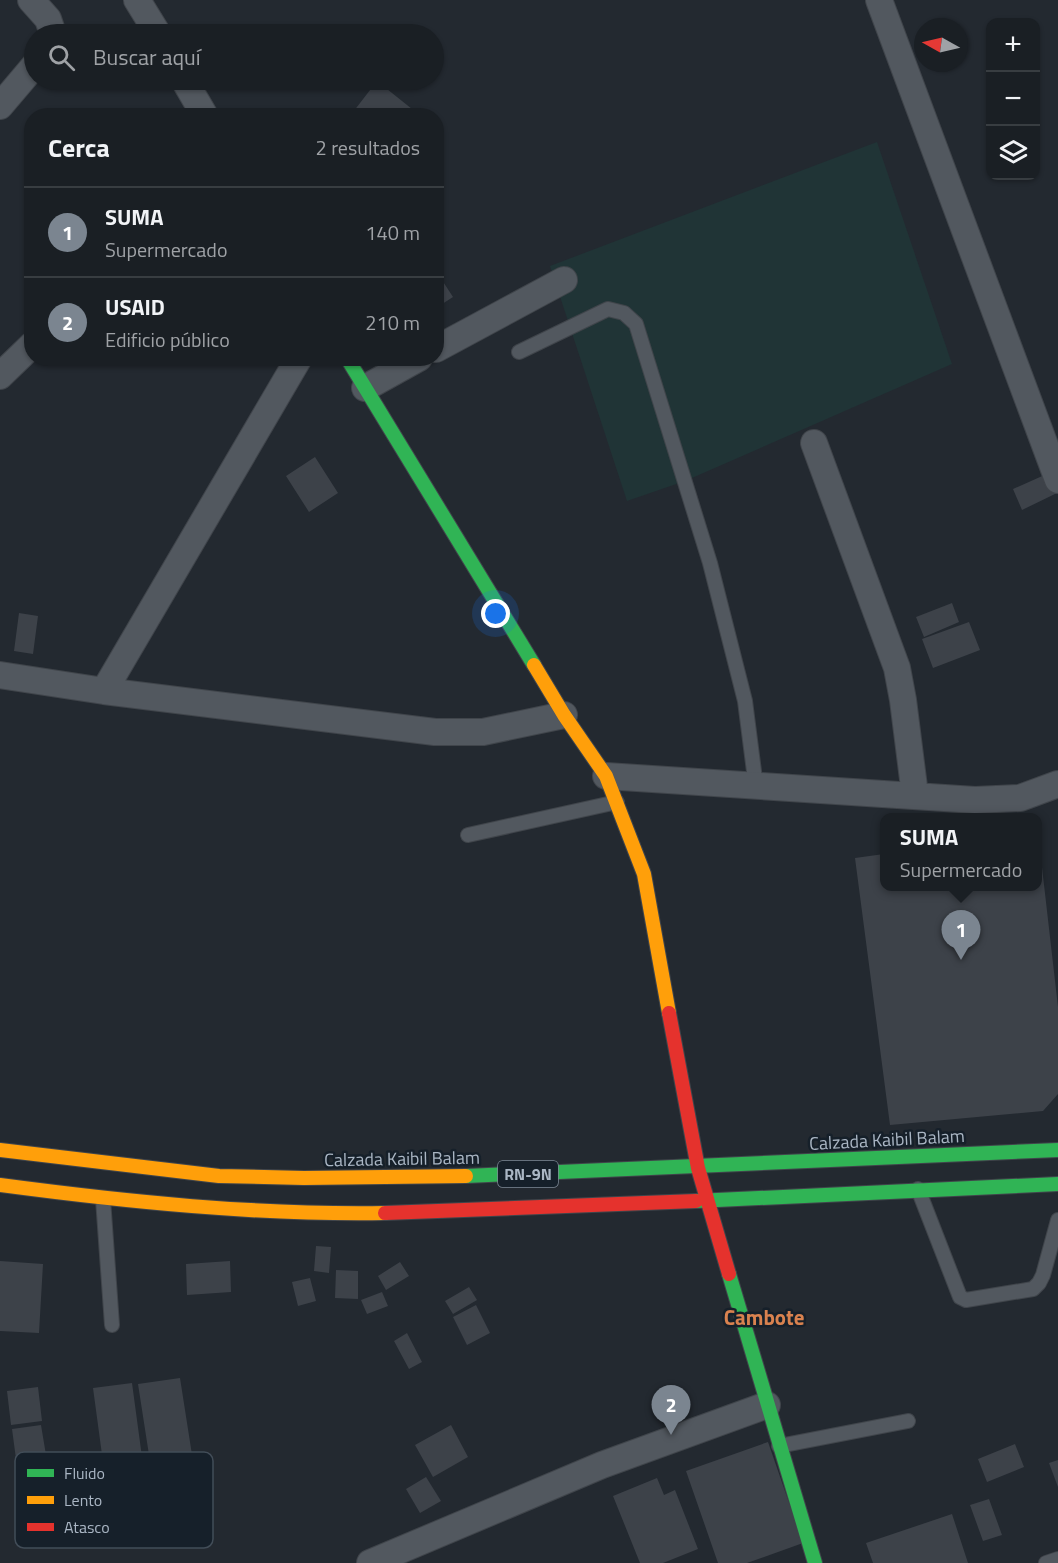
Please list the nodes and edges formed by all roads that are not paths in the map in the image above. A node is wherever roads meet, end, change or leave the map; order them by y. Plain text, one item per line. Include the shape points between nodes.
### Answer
1 (31, 0) edge
2 (879, 0) edge
3 (141, 1) edge
4 (49, 24) edge
5 (153, 24) edge
6 (24, 77) edge
7 (190, 90) edge
8 (0, 105) edge
9 (200, 108) edge
10 (564, 280) dead end
11 (444, 345) edge
12 (519, 352) dead end
13 (24, 353) edge
14 (294, 366) edge
15 (352, 366) edge
16 (405, 366) edge
17 (0, 376) edge
18 (365, 388) junction
19 (814, 443) dead end
20 (1058, 480) edge
21 (0, 675) edge
22 (105, 691) junction
23 (564, 715) junction
24 (606, 776) junction
25 (1058, 784) edge
26 (756, 787) junction
27 (915, 795) junction
28 (617, 802) junction
29 (468, 835) dead end
30 (0, 1150) edge
31 (1058, 1150) edge
32 (698, 1168) junction
33 (1058, 1184) edge
34 (0, 1185) edge
35 (918, 1188) junction
36 (103, 1199) junction
37 (708, 1202) junction
38 (1058, 1220) edge
39 (112, 1325) dead end
40 (767, 1405) junction
41 (908, 1421) dead end
42 (779, 1446) junction
43 (1058, 1559) edge
44 (370, 1563) edge
45 (815, 1563) edge
46 (1046, 1563) edge

1 - 4 street
2 - 20 street
3 - 5 street
6 - 8 street
7 - 9 street
10 - 11 street
12 - 26 lane via 608,309 624,313 636,324 710,563 745,701
13 - 17 street
14 - 22 street
15 - 18 main road
16 - 18 street
18 - 23 main road
19 - 27 street via 897,668
21 - 22 street
22 - 23 street via 435,732 483,732
23 - 24 main road
24 - 26 street
24 - 28 main road
25 - 27 street via 1020,798 975,800
26 - 27 street
28 - 29 lane
28 - 32 main road via 644,874
30 - 32 main road, Calzada Kaibil Balam / RN-9N via 219,1176 439,1178
31 - 32 main road, Calzada Kaibil Balam / RN-9N
32 - 37 main road
33 - 35 main road, RN-9N
34 - 36 main road, RN-9N
35 - 37 main road, RN-9N
35 - 38 lane via 960,1297 966,1300 1033,1289 1043,1275
36 - 37 main road, RN-9N via 300,1213
36 - 39 lane
37 - 40 main road
40 - 42 main road
40 - 44 street via 602,1465
41 - 42 lane
42 - 45 main road
43 - 46 lane

